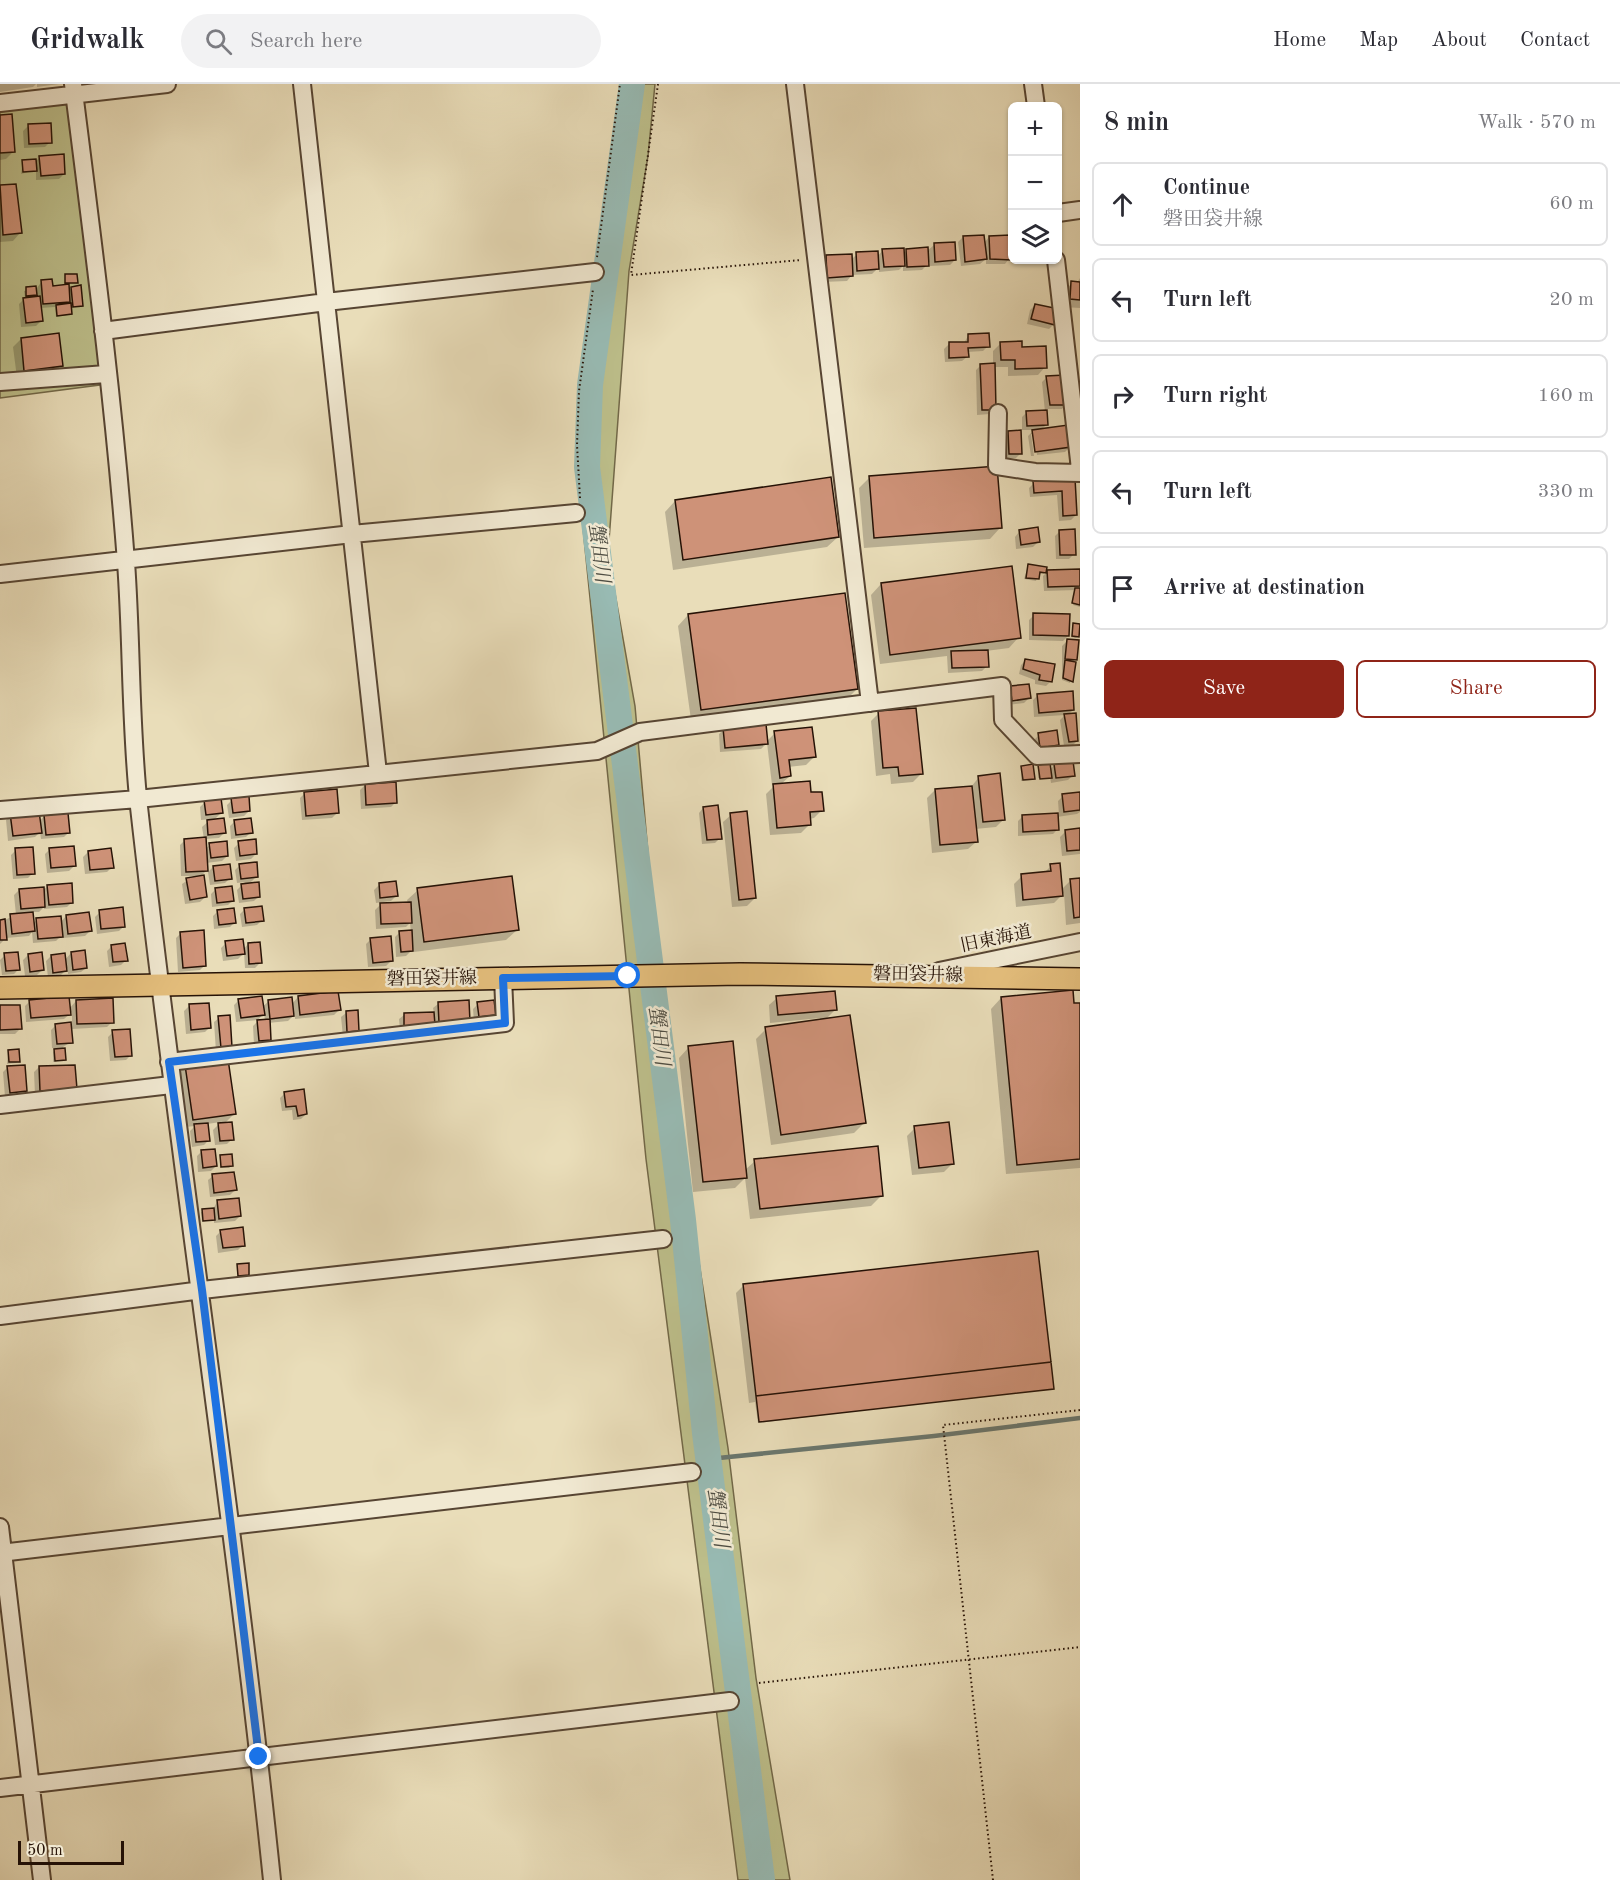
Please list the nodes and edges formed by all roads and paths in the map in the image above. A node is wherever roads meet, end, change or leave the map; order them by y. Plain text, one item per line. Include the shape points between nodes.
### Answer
1 (167, 84) edge
2 (302, 84) edge
3 (620, 84) edge
4 (658, 84) edge
5 (795, 84) edge
6 (1033, 84) edge
7 (74, 89) edge
8 (1035, 102) edge
9 (0, 103) edge
10 (1080, 210) edge
11 (1062, 212) edge
12 (818, 258) junction
13 (1056, 264) edge
14 (595, 272) junction
15 (326, 302) junction
16 (103, 331) junction
17 (106, 374) junction
18 (0, 381) edge
19 (998, 413) dead end
20 (1080, 462) edge
21 (576, 513) joint
22 (352, 534) junction
23 (126, 561) junction
24 (0, 574) edge
25 (870, 703) junction
26 (1080, 754) edge
27 (378, 773) junction
28 (138, 799) junction
29 (0, 810) edge
30 (1080, 942) edge
31 (920, 975) junction
32 (503, 978) junction
33 (1080, 979) edge
34 (159, 984) junction
35 (0, 988) edge
36 (169, 1062) junction
37 (171, 1085) junction
38 (0, 1106) edge
39 (663, 1239) dead end
40 (202, 1290) junction
41 (0, 1316) edge
42 (1080, 1410) edge
43 (692, 1472) dead end
44 (229, 1526) junction
45 (0, 1527) edge
46 (2, 1553) edge
47 (1080, 1647) edge
48 (969, 1660) junction
49 (759, 1683) dead end
50 (730, 1701) dead end
51 (259, 1757) junction
52 (32, 1784) junction
53 (0, 1788) edge
54 (42, 1880) edge
55 (272, 1880) edge
56 (993, 1880) edge

1 - 7 street
2 - 15 street
3 - 14 path
4 - 12 path via 631,275
5 - 12 street
6 - 8 street
7 - 9 street
7 - 16 street
10 - 11 street
12 - 25 street
13 - 20 street
14 - 15 street
14 - 21 path via 579,391 580,497
15 - 16 street
15 - 22 street
16 - 17 street
17 - 18 street
17 - 23 street
19 - 20 street via 997,466 1035,472
21 - 22 street
22 - 23 street
22 - 27 street
23 - 24 street
23 - 28 street
25 - 26 street via 1002,686 1003,720 1037,756
25 - 27 street via 640,732 597,751
27 - 28 street
28 - 29 street
28 - 34 street
30 - 31 street, 旧東海道
31 - 32 main road, 磐田袋井線
31 - 33 main road, 磐田袋井線
32 - 34 main road, 磐田袋井線
32 - 36 street via 505,1023
34 - 35 main road, 磐田袋井線
34 - 36 street
36 - 37 street
37 - 38 street
37 - 40 street
39 - 40 street
40 - 41 street
40 - 44 street
42 - 48 path via 943,1425
43 - 44 street
44 - 46 street
44 - 51 street
45 - 46 street
46 - 52 street
47 - 48 path
48 - 49 path
48 - 56 path
50 - 51 street
51 - 52 street
51 - 55 street
52 - 53 street
52 - 54 street

